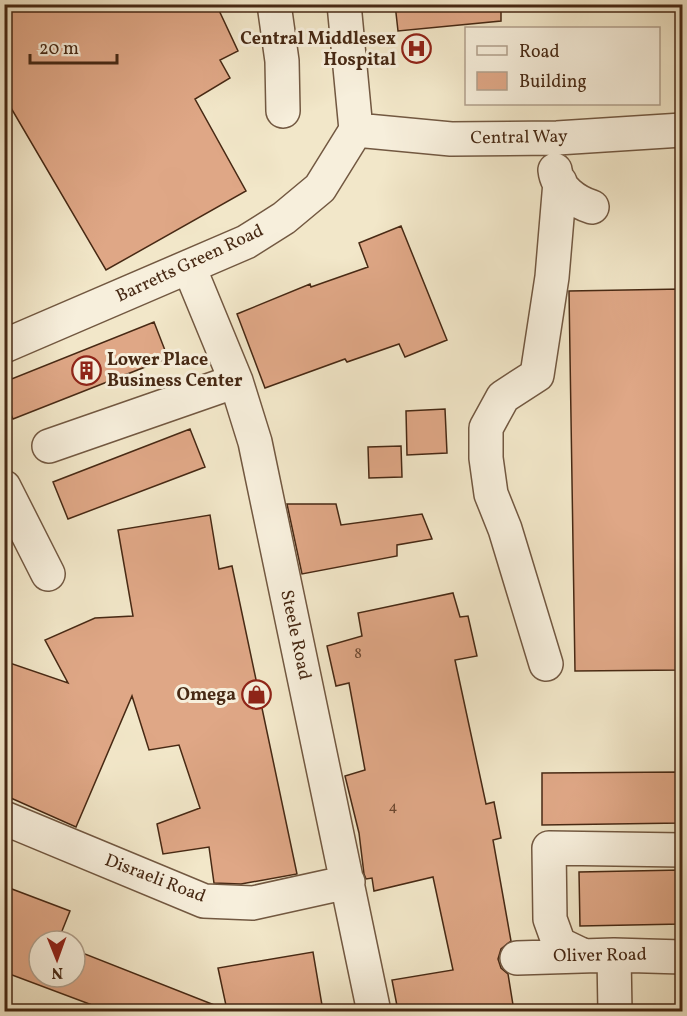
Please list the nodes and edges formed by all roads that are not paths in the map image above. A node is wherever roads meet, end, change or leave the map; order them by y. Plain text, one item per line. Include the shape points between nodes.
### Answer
1 (274, 4) edge
2 (344, 4) edge
3 (283, 111) dead end
4 (356, 130) junction
5 (682, 130) edge
6 (557, 138) junction
7 (560, 182) junction
8 (592, 207) dead end
9 (189, 267) junction
10 (4, 346) edge
11 (236, 381) junction
12 (49, 446) dead end
13 (4, 487) edge
14 (48, 574) dead end
15 (546, 664) dead end
16 (4, 818) edge
17 (682, 850) edge
18 (348, 882) junction
19 (599, 955) junction
20 (682, 957) edge
21 (517, 958) dead end
22 (374, 1011) edge
23 (615, 1011) edge

1 - 3 street via 282,61
2 - 4 street
4 - 6 street, Central Way via 451,140
4 - 9 street, Barretts Green Road via 320,188 284,219 246,242
5 - 6 street, Central Way
6 - 7 street via 555,169
7 - 8 street via 576,202
7 - 15 street via 552,277 537,375 503,397 486,428 491,494
9 - 10 street, Barretts Green Road
9 - 11 street, Steele Road
11 - 12 street
11 - 18 street, Steele Road via 255,442
13 - 14 street
16 - 18 street, Disraeli Road via 204,901 253,903
17 - 19 street via 549,848 550,919 560,944
18 - 22 street, Steele Road
19 - 20 street, Oliver Road
19 - 21 street, Oliver Road
19 - 23 street

